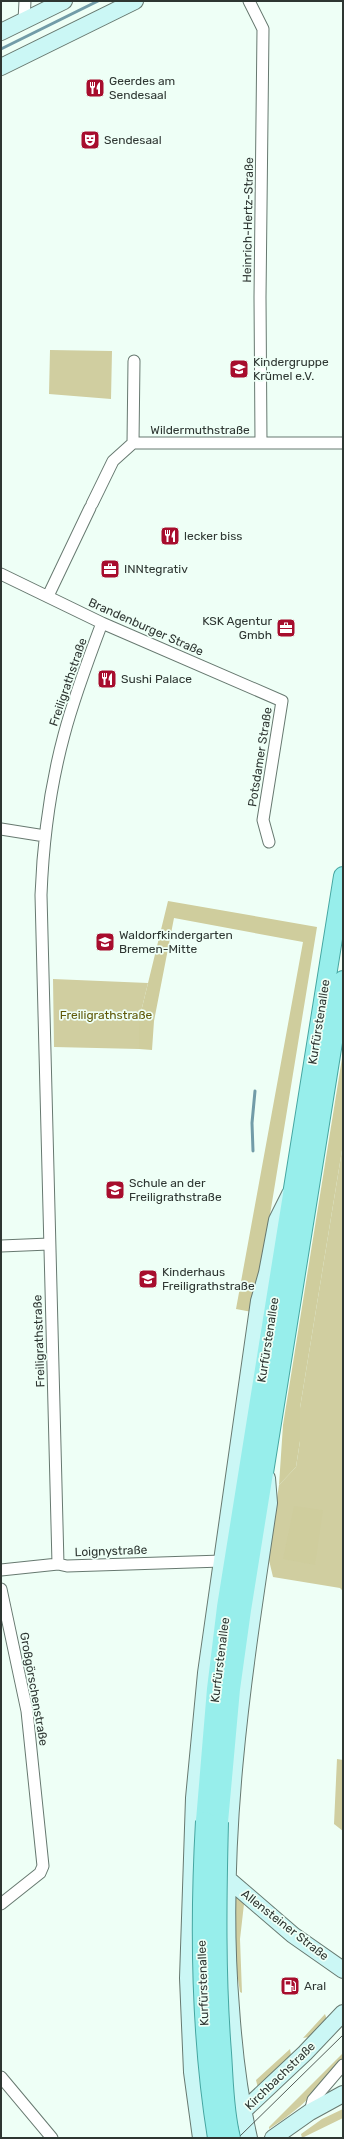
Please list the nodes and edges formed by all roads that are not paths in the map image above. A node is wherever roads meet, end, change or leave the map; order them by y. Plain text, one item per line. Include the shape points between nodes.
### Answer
1 (25, 1) edge
2 (64, 1) edge
3 (135, 1) edge
4 (249, 1) edge
5 (24, 20) junction
6 (1, 32) edge
7 (1, 67) edge
8 (134, 361) dead end
9 (261, 442) junction
10 (133, 443) junction
11 (343, 443) edge
12 (1, 574) edge
13 (48, 596) junction
14 (102, 623) junction
15 (282, 701) joint
16 (1, 829) edge
17 (45, 836) junction
18 (269, 842) dead end
19 (343, 876) edge
20 (343, 980) edge
21 (292, 1191) junction
22 (49, 1244) junction
23 (1, 1246) edge
24 (265, 1463) junction
25 (222, 1561) junction
26 (58, 1564) junction
27 (1, 1570) edge
28 (1, 1589) edge
29 (212, 1822) junction
30 (228, 1879) junction
31 (1, 1904) edge
32 (343, 1970) edge
33 (343, 2013) edge
34 (343, 2066) edge
35 (1, 2077) edge
36 (343, 2094) edge
37 (243, 2112) junction
38 (310, 2112) junction
39 (196, 2114) junction
40 (52, 2138) edge
41 (201, 2138) edge
42 (223, 2138) edge
43 (249, 2138) edge
44 (274, 2138) edge

1 - 5 street
2 - 5 main road
3 - 7 main road
4 - 9 street, Heinrich-Hertz-Straße via 263,29
5 - 6 main road
8 - 10 street
9 - 10 street, Wildermuthstraße
9 - 11 street, Wildermuthstraße
10 - 13 street, Wildermuthstraße via 113,461
12 - 13 street, Brandenburger Straße
13 - 14 street, Brandenburger Straße
14 - 15 street, Brandenburger Straße
14 - 17 street, Freiligrathstraße via 64,736
15 - 18 street, Potsdamer Straße via 263,820
16 - 17 street
17 - 22 street, Freiligrathstraße via 40,939 46,1062
19 - 21 main road, Kurfürstenallee
20 - 24 main road, Kurfürstenallee
21 - 25 main road, Kurfürstenallee via 276,1220 267,1273 259,1301
21 - 29 main road, Kurfürstenallee via 226,1607 216,1689
22 - 23 street
22 - 26 street, Freiligrathstraße
24 - 29 main road, Kurfürstenallee
24 - 30 main road, Kurfürstenallee via 269,1503 241,1692
25 - 26 street, Loignystraße via 67,1566
25 - 39 main road, Kurfürstenallee via 205,1686 194,1798 188,1978
26 - 27 street, Loignystraße
28 - 31 street, Großgörschenstraße via 27,1711 43,1866 40,1873
29 - 42 main road, Kurfürstenallee, bridge via 225,2097
30 - 32 main road, Allensteiner Straße via 293,1935
30 - 37 main road, Kurfürstenallee via 228,1983
33 - 37 main road, Kirchbachstraße
34 - 38 street via 313,2100
35 - 40 street
36 - 38 main road
37 - 42 main road, Kirchbachstraße
37 - 43 main road, Kurfürstenallee
38 - 44 main road
39 - 41 main road, Kurfürstenallee
39 - 42 main road via 208,2129

